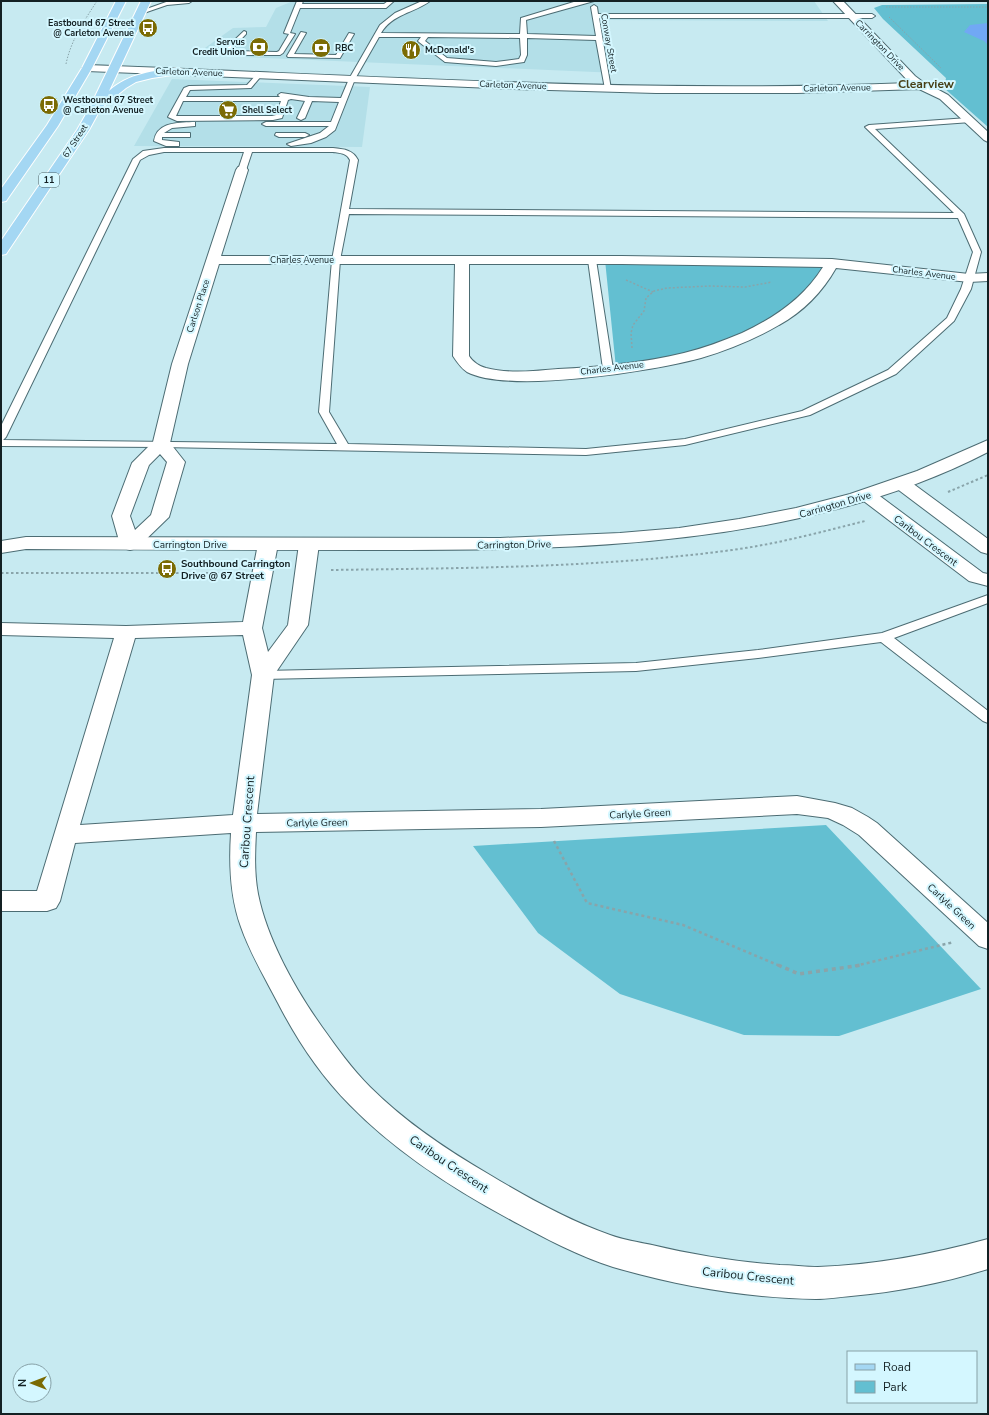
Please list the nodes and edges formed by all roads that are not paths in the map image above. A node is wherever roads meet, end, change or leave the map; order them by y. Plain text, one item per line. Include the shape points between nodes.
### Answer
1 (121, 1) edge
2 (146, 1) edge
3 (189, 1) edge
4 (391, 1) edge
5 (427, 1) edge
6 (592, 1) edge
7 (838, 1) edge
8 (299, 3) edge
9 (863, 5) dead end
10 (141, 12) junction
11 (596, 16) junction
12 (852, 16) junction
13 (875, 19) joint
14 (244, 33) dead end
15 (303, 33) dead end
16 (351, 34) dead end
17 (376, 35) junction
18 (426, 36) junction
19 (523, 36) junction
20 (599, 38) junction
21 (90, 63) junction
22 (115, 64) junction
23 (179, 71) junction
24 (354, 74) junction
25 (258, 75) junction
26 (912, 78) junction
27 (935, 81) junction
28 (607, 85) junction
29 (921, 86) junction
30 (269, 92) dead end
31 (287, 98) junction
32 (944, 98) junction
33 (181, 99) junction
34 (309, 99) junction
35 (342, 100) junction
36 (95, 109) junction
37 (301, 118) dead end
38 (968, 120) junction
39 (192, 124) dead end
40 (234, 124) dead end
41 (334, 124) junction
42 (159, 135) junction
43 (187, 135) dead end
44 (279, 135) dead end
45 (323, 135) junction
46 (988, 138) edge
47 (249, 150) junction
48 (242, 170) joint
49 (1, 198) edge
50 (346, 211) junction
51 (961, 216) junction
52 (1, 251) edge
53 (213, 260) junction
54 (336, 260) junction
55 (462, 260) junction
56 (592, 260) junction
57 (832, 263) junction
58 (988, 277) edge
59 (969, 278) junction
60 (988, 285) edge
61 (608, 369) junction
62 (1, 437) edge
63 (1, 443) edge
64 (161, 444) junction
65 (988, 445) edge
66 (346, 448) junction
67 (902, 484) junction
68 (866, 495) junction
69 (1, 538) edge
70 (26, 543) junction
71 (130, 544) junction
72 (268, 544) junction
73 (309, 544) junction
74 (1, 547) edge
75 (988, 548) edge
76 (988, 580) edge
77 (988, 599) edge
78 (252, 628) junction
79 (1, 629) edge
80 (126, 632) junction
81 (884, 637) junction
82 (264, 675) junction
83 (988, 718) edge
84 (244, 823) junction
85 (65, 834) junction
86 (1, 901) edge
87 (985, 937) edge
88 (988, 1254) edge

1 - 21 main road
2 - 10 main road, 67 Street / 11
3 - 10 lane via 166,4
4 - 8 lane via 386,6
5 - 17 lane via 397,14 382,26
6 - 11 lane, Conway Street
6 - 19 lane via 523,19
7 - 12 street, Carrington Drive
8 - 14 lane via 290,33 278,54 228,53 226,50
9 - 13 street, Carrington Drive
10 - 22 main road, 67 Street / 11
11 - 12 lane
11 - 20 lane, Conway Street
12 - 13 lane
12 - 26 street, Carrington Drive
15 - 16 lane via 290,56 336,58
17 - 18 lane
17 - 24 lane
18 - 19 lane
18 - 19 lane via 421,41 446,60 496,64 522,61
19 - 20 lane
20 - 28 lane, Conway Street
21 - 22 street, Carleton Avenue
21 - 49 main road via 52,126
22 - 23 street, Carleton Avenue
22 - 24 street, Carleton Avenue
22 - 36 main road, 67 Street / 11
23 - 25 street, Carleton Avenue
23 - 36 main road via 128,82
24 - 25 street, Carleton Avenue
24 - 28 street, Carleton Avenue
24 - 35 lane
25 - 33 lane via 253,88 189,88
26 - 27 street, Carleton Avenue
26 - 28 street, Carleton Avenue
26 - 29 street, Carrington Drive
27 - 29 street, Carleton Avenue
27 - 32 street, Carrington Drive
28 - 29 street, Carleton Avenue via 725,90
29 - 32 street, Carrington Drive
30 - 31 lane
31 - 33 lane
31 - 33 lane via 279,116 273,118 173,118 172,115
31 - 34 lane
32 - 38 street, Carrington Drive
34 - 35 lane
34 - 37 lane
35 - 41 lane
36 - 52 main road, 67 Street / 11
38 - 46 street, Carrington Drive
38 - 51 lane via 869,127
39 - 42 lane via 167,126
40 - 41 lane
41 - 45 lane
42 - 43 lane
42 - 45 lane via 158,141 166,144 267,145 308,141
44 - 45 lane
47 - 48 lane
47 - 50 lane via 348,152 354,160
47 - 62 lane via 164,150 146,152 137,159
48 - 53 street, Carlson Place
50 - 51 lane
50 - 54 lane
51 - 59 lane via 977,252
53 - 54 street, Charles Avenue
53 - 64 street, Carlson Place via 180,364
54 - 55 street, Charles Avenue
54 - 66 lane via 324,412
55 - 56 street, Charles Avenue
55 - 61 street, Charles Avenue via 461,356 469,366 488,374 502,375
56 - 57 street, Charles Avenue
56 - 61 lane
57 - 59 street, Charles Avenue
57 - 61 street, Charles Avenue via 816,288 793,310 766,327 723,346 687,356
58 - 59 street, Charles Avenue
59 - 60 street, Charles Avenue
59 - 66 lane via 951,319 892,372 806,413 685,442 586,452
63 - 64 lane
64 - 66 lane
64 - 71 street via 141,463 122,516
64 - 71 street via 176,462 160,517
65 - 67 street, Carrington Drive via 934,472
67 - 68 street, Carrington Drive
67 - 75 street
68 - 73 street, Carrington Drive via 764,522 616,540 519,544
68 - 76 street, Caribou Crescent via 976,577
69 - 70 street, Carrington Drive
70 - 71 street, Carrington Drive
70 - 74 street, Carrington Drive
71 - 72 street, Carrington Drive
72 - 73 street, Carrington Drive
72 - 78 street, Caribou Crescent
73 - 82 street, Caribou Crescent via 298,625
77 - 81 lane
78 - 80 street
78 - 82 street, Caribou Crescent
79 - 80 street
80 - 85 street
81 - 82 lane via 636,667
81 - 83 lane
82 - 84 street, Caribou Crescent
84 - 85 street, Carlyle Green
84 - 87 street, Carlyle Green via 541,818 814,806 843,813 855,819
84 - 88 street, Caribou Crescent via 242,859 245,893 253,925 300,1018 327,1057 360,1096 401,1132 447,1166 500,1198 558,1229 612,1251 681,1268 744,1278 816,1283 884,1277 950,1265
85 - 86 street via 47,901

